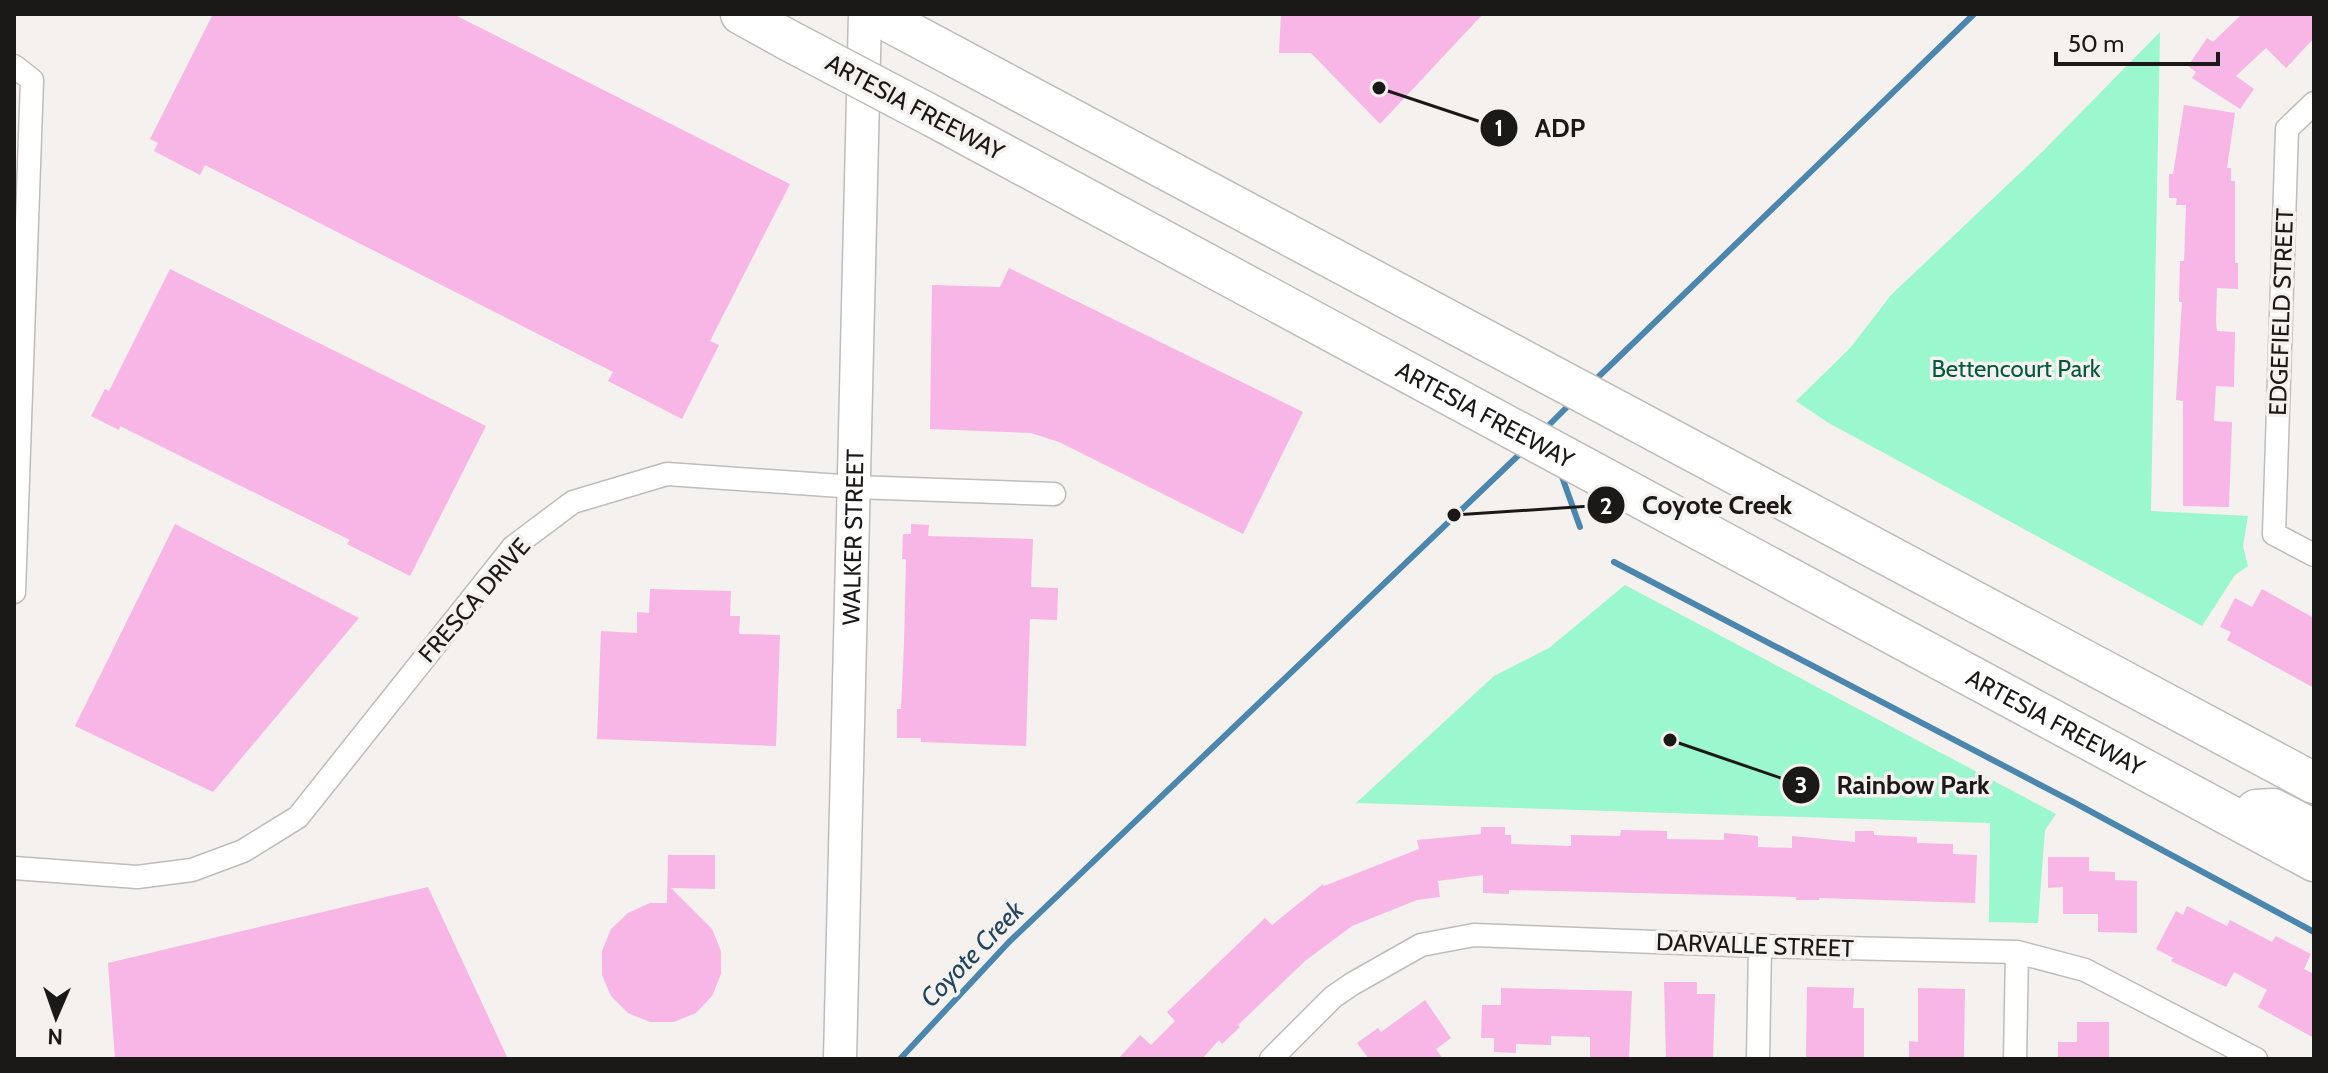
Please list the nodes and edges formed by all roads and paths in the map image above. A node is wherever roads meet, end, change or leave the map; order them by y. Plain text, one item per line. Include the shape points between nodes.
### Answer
1 (741, 14) edge
2 (875, 15) edge
3 (14, 66) edge
4 (2314, 103) edge
5 (855, 487) junction
6 (1054, 494) dead end
7 (2314, 555) edge
8 (14, 592) edge
9 (2128, 684) junction
10 (2314, 783) edge
11 (2314, 804) edge
12 (2224, 814) junction
13 (2314, 830) edge
14 (2314, 861) edge
15 (14, 868) edge
16 (1760, 946) junction
17 (2017, 952) junction
18 (840, 1059) edge
19 (1271, 1059) edge
20 (1758, 1059) edge
21 (2015, 1059) edge
22 (2256, 1059) edge

1 - 12 highway, ARTESIA FREEWAY, bridge
2 - 5 main road, WALKER STREET
2 - 9 highway
3 - 8 street via 32,80
4 - 7 street, EDGEFIELD STREET via 2287,129 2274,534
5 - 6 street, FRESCA DRIVE
5 - 15 street, FRESCA DRIVE via 667,474 573,502 513,547 298,817 243,851 192,870 137,877
5 - 18 main road, WALKER STREET
9 - 10 highway
9 - 11 highway via 2147,715
12 - 13 highway via 2273,809
12 - 14 highway, ARTESIA FREEWAY
16 - 17 street, DARVALLE STREET
16 - 19 street, DARVALLE STREET via 1474,935 1421,945 1333,997
16 - 20 street
17 - 21 street
17 - 22 street, DARVALLE STREET via 2085,970

